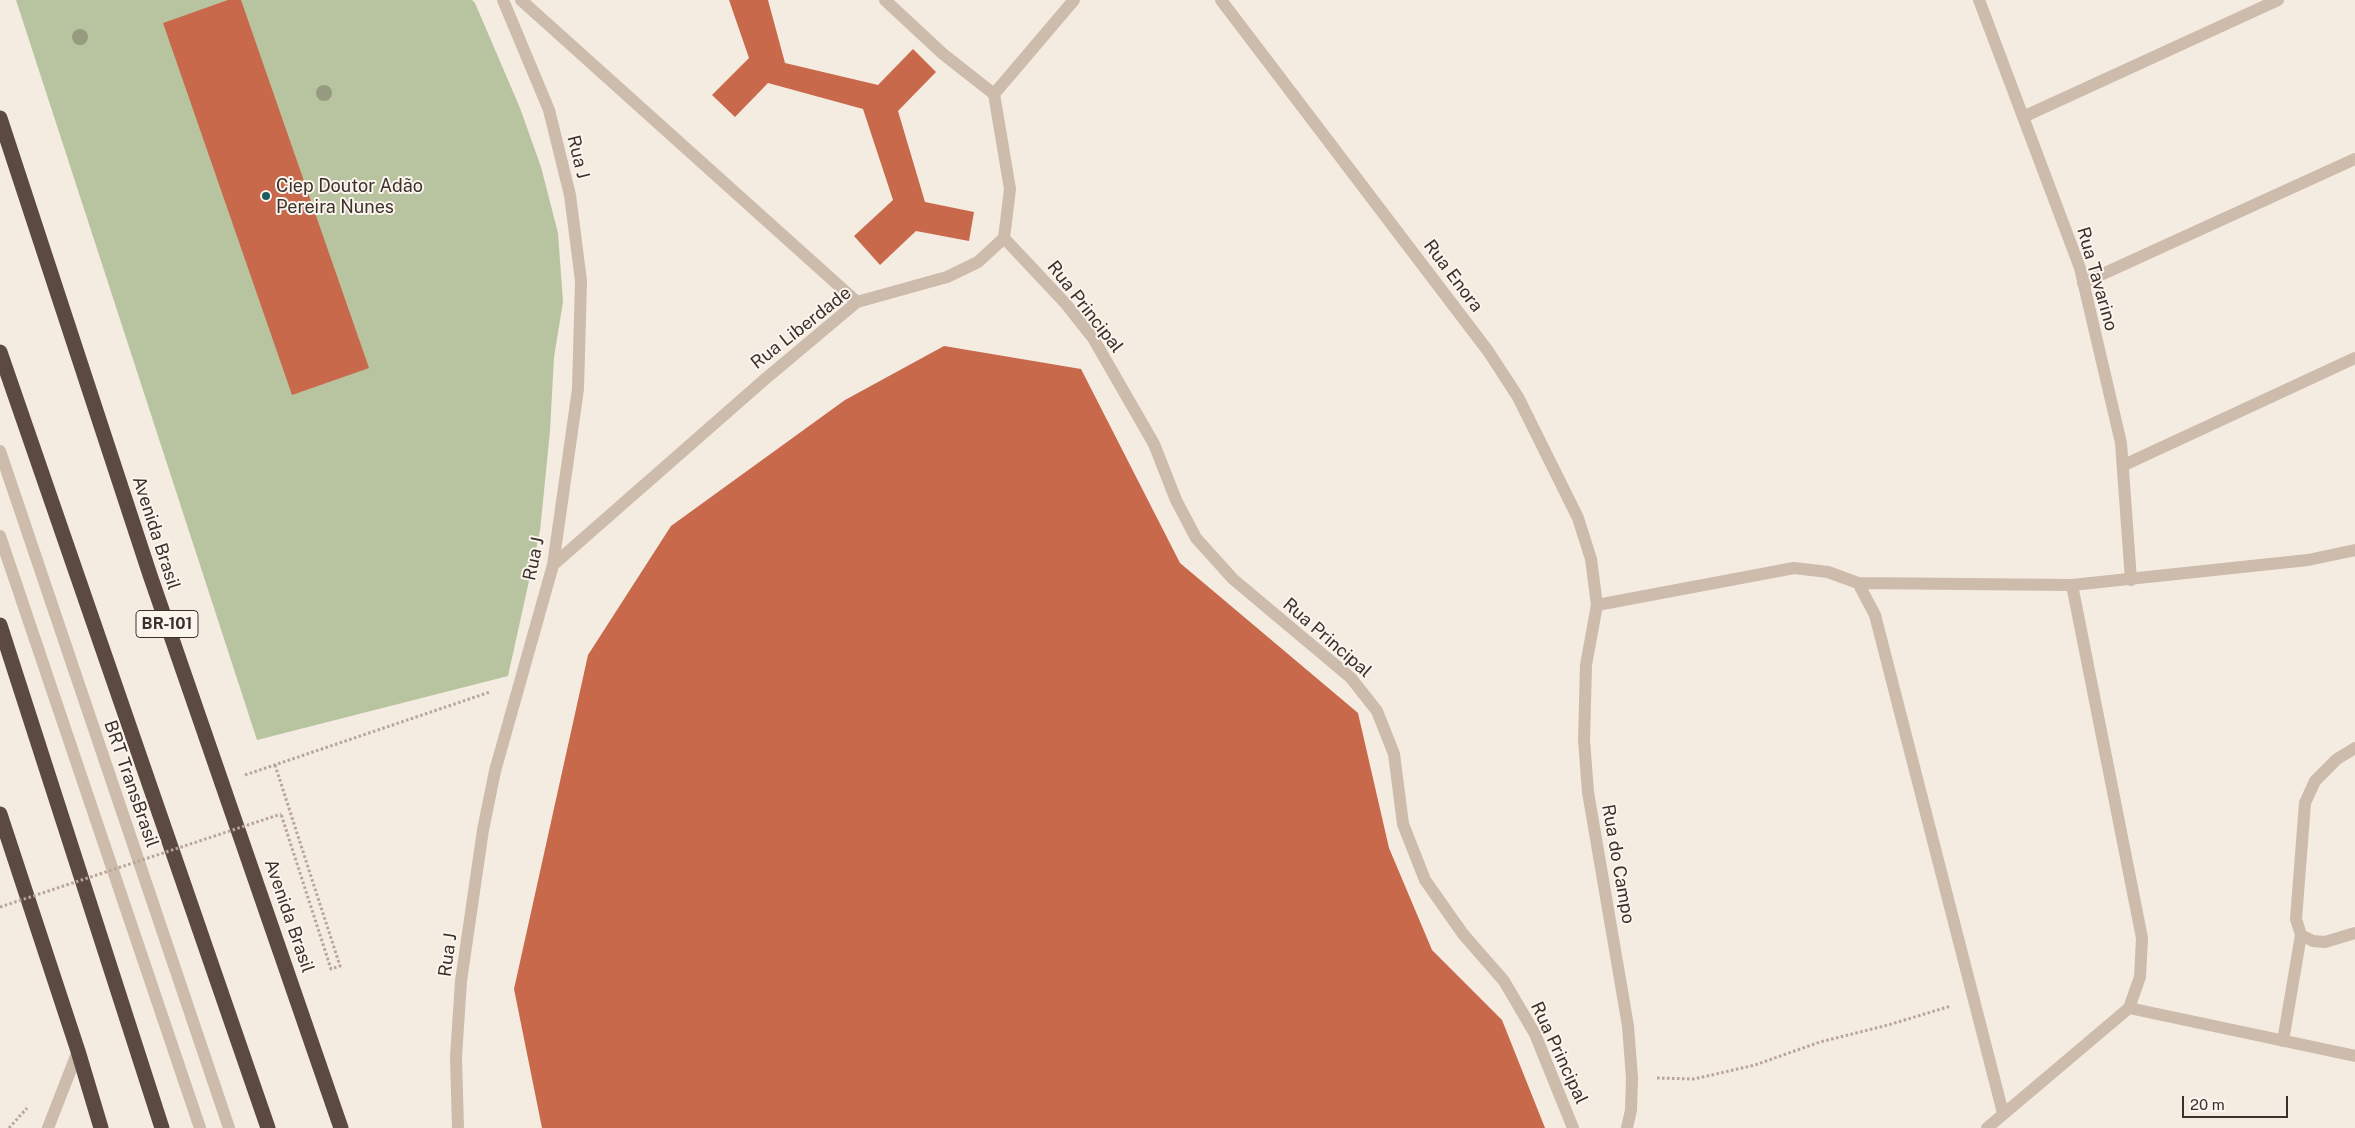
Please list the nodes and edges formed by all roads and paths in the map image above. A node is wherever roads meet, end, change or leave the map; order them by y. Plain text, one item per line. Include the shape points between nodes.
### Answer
1 (504, 0) edge
2 (522, 0) edge
3 (885, 0) edge
4 (1074, 0) edge
5 (1221, 0) edge
6 (1979, 0) edge
7 (2278, 0) edge
8 (994, 94) junction
9 (2023, 117) junction
10 (0, 118) edge
11 (2355, 159) edge
12 (1004, 238) junction
13 (2084, 283) junction
14 (857, 302) junction
15 (0, 352) edge
16 (2355, 358) edge
17 (0, 451) edge
18 (2124, 465) junction
19 (0, 536) edge
20 (2355, 550) edge
21 (553, 565) junction
22 (2131, 580) junction
23 (1858, 583) junction
24 (2072, 585) junction
25 (1597, 605) junction
26 (0, 626) edge
27 (0, 639) edge
28 (15, 672) junction
29 (520, 682) junction
30 (2355, 748) edge
31 (275, 765) junction
32 (223, 782) junction
33 (0, 814) edge
34 (0, 907) edge
35 (2355, 933) edge
36 (2301, 935) junction
37 (1973, 998) junction
38 (2129, 1008) junction
39 (2283, 1041) junction
40 (78, 1051) junction
41 (2355, 1056) edge
42 (1632, 1078) junction
43 (2003, 1113) junction
44 (48, 1128) edge
45 (100, 1128) edge
46 (162, 1128) edge
47 (200, 1128) edge
48 (229, 1128) edge
49 (268, 1128) edge
50 (341, 1128) edge
51 (458, 1128) edge
52 (1574, 1128) edge
53 (1627, 1128) edge
54 (1986, 1128) edge

1 - 21 street, Rua J via 549,110 570,195 581,281 578,389
2 - 14 street
3 - 8 street via 942,54
4 - 8 street
5 - 25 street, Rua Enora via 1482,344 1518,397 1578,518 1591,559
6 - 9 street, Rua Tavarino
7 - 9 street
8 - 12 street via 1010,189
9 - 13 street, Rua Tavarino
10 - 32 highway, Avenida Brasil / BR-101 via 147,566
11 - 13 street
12 - 14 street, Rua Liberdade via 978,262 947,277
12 - 52 street, Rua Principal via 1093,338 1154,444 1176,500 1196,538 1233,579 1351,678 1377,711 1394,754 1403,824 1425,880 1462,934 1504,981 1535,1034
13 - 18 street, Rua Tavarino
14 - 21 street, Rua Liberdade
15 - 49 highway
16 - 18 street
17 - 48 street, BRT TransBrasil
18 - 22 street, Rua Tavarino
19 - 47 street
20 - 22 street via 2308,560
21 - 29 street, Rua J
22 - 24 street
23 - 24 street
23 - 25 street via 1828,572 1794,568
23 - 37 street via 1875,615
24 - 38 street via 2142,938 2140,977
25 - 42 street, Rua do Campo via 1586,665 1584,748 1588,792 1628,1026
26 - 28 highway
27 - 28 highway
28 - 46 highway
29 - 31 path
29 - 51 street, Rua J via 484,830 461,980 456,1058
30 - 36 street via 2315,781 2305,803 2296,919
31 - 32 path
31 - 34 path, bridge via 340,966 331,969 281,814
32 - 50 highway, Avenida Brasil / BR-101
33 - 40 highway
35 - 36 street via 2326,942 2313,941
36 - 39 street
37 - 42 path via 1820,1042 1755,1065 1694,1078
37 - 43 street
38 - 39 street
38 - 43 street
39 - 41 street
40 - 44 street
40 - 45 highway
42 - 53 street, Rua do Campo
43 - 54 street

